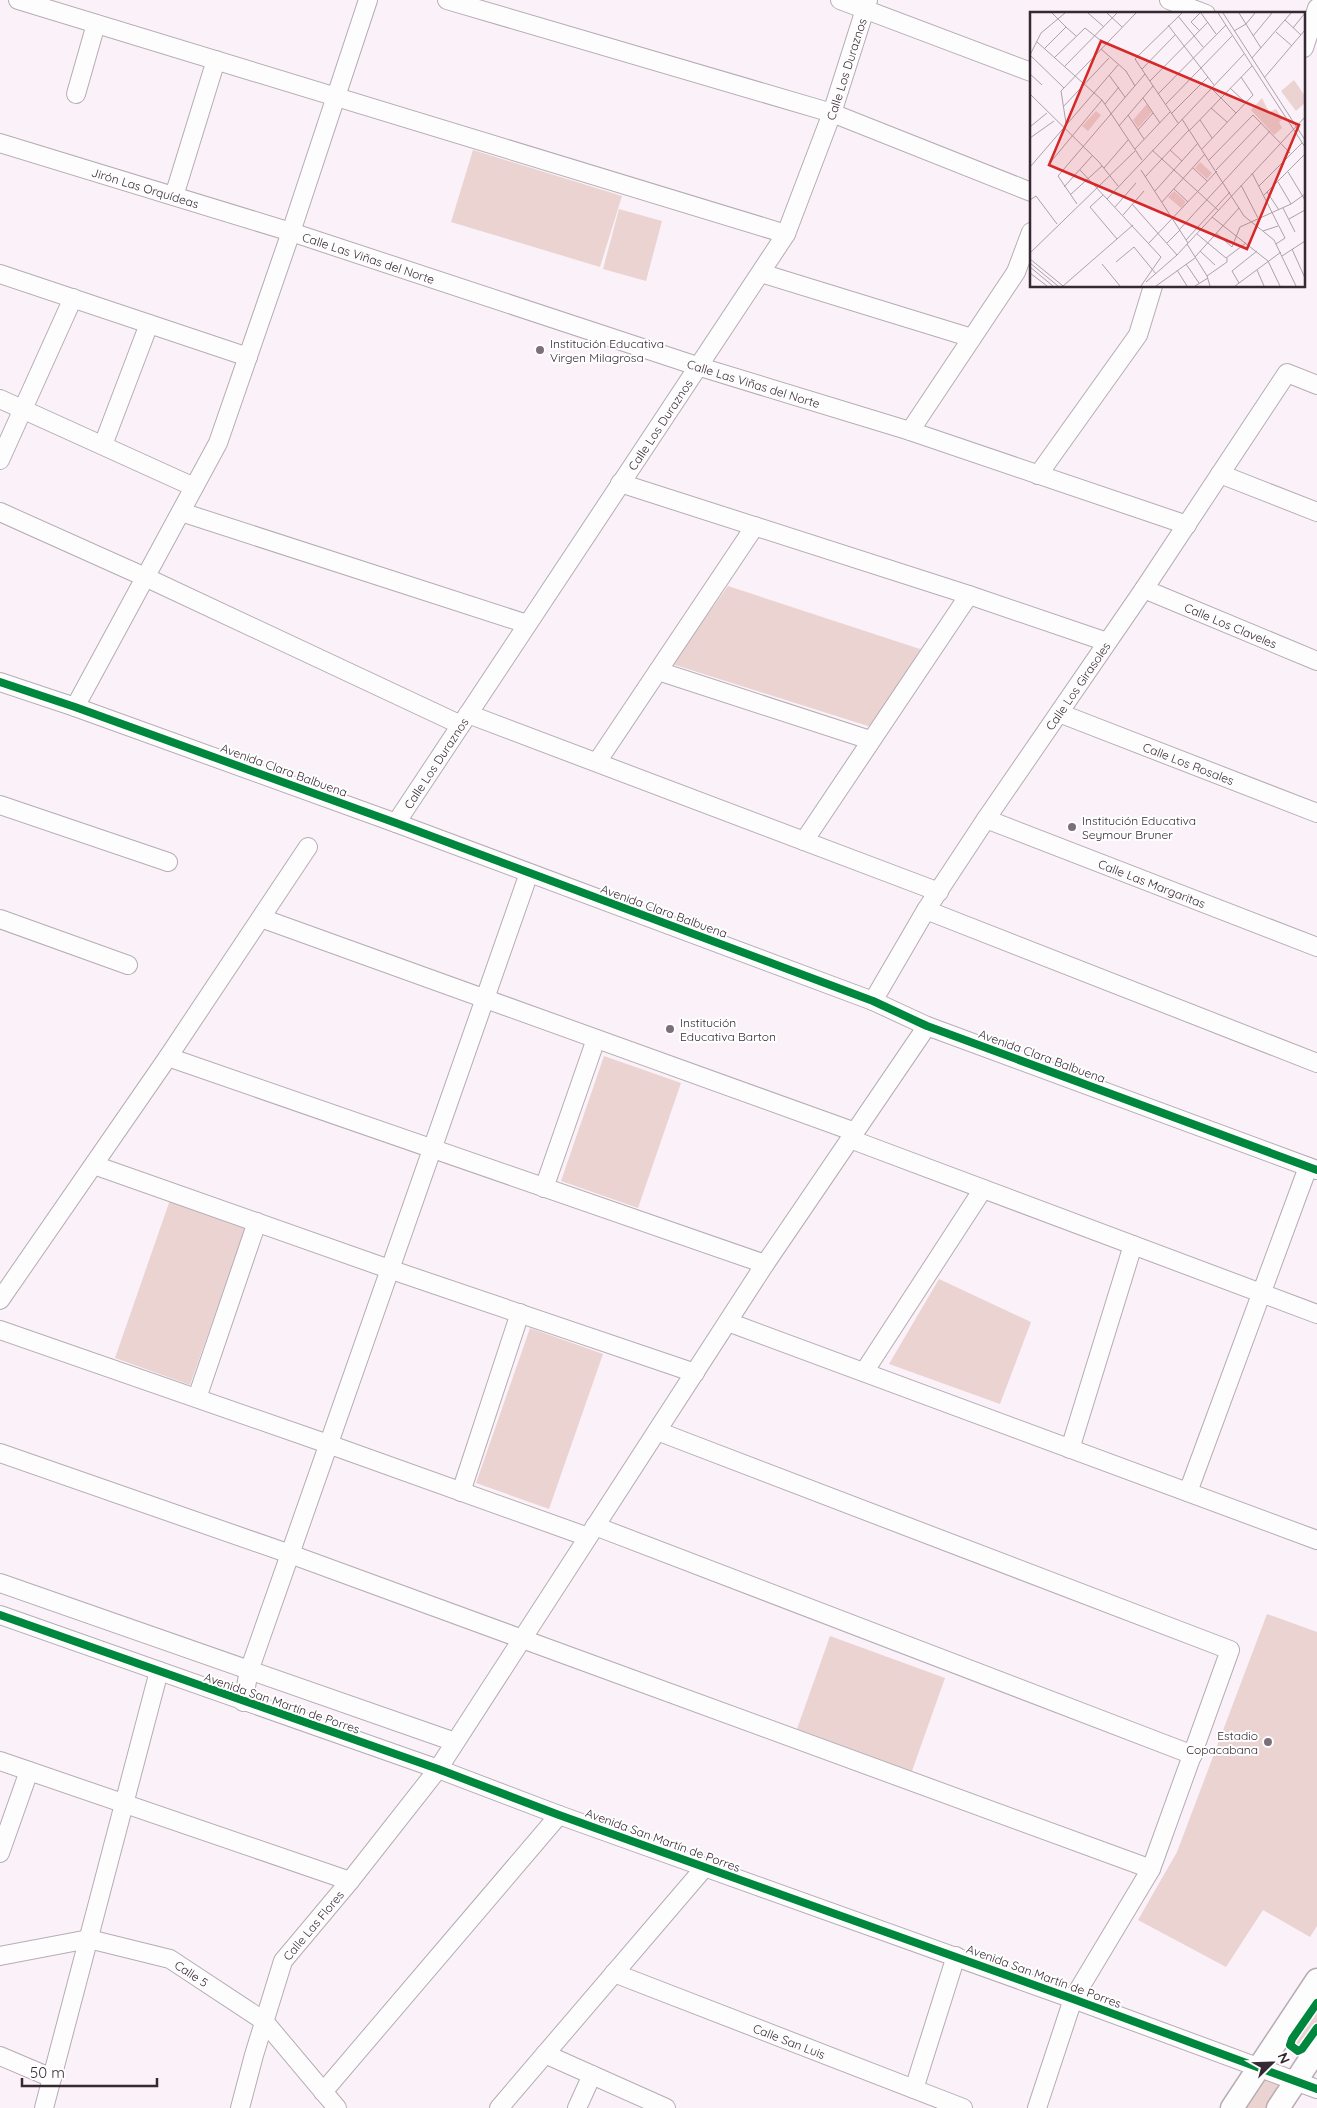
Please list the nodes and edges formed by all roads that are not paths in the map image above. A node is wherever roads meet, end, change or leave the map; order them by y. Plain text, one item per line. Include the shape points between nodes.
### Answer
1 (18, 0) edge
2 (368, 0) edge
3 (447, 0) edge
4 (840, 0) edge
5 (1169, 0) edge
6 (867, 4) edge
7 (1317, 8) edge
8 (1201, 12) edge
9 (96, 24) junction
10 (1304, 48) edge
11 (1317, 53) edge
12 (216, 60) junction
13 (1030, 72) edge
14 (76, 94) dead end
15 (337, 96) junction
16 (832, 113) junction
17 (0, 143) edge
18 (1030, 192) edge
19 (174, 196) junction
20 (292, 232) junction
21 (786, 234) junction
22 (1030, 235) edge
23 (761, 273) junction
24 (0, 274) edge
25 (1152, 288) edge
26 (73, 298) junction
27 (149, 324) junction
28 (972, 338) junction
29 (248, 357) junction
30 (697, 366) junction
31 (1317, 385) edge
32 (0, 398) edge
33 (23, 409) junction
34 (910, 431) junction
35 (103, 445) junction
36 (0, 460) edge
37 (1220, 474) junction
38 (1038, 475) junction
39 (620, 483) junction
40 (194, 487) junction
41 (0, 512) edge
42 (181, 512) junction
43 (1317, 512) edge
44 (1187, 525) junction
45 (755, 526) junction
46 (146, 577) junction
47 (1144, 589) junction
48 (969, 595) junction
49 (527, 624) junction
50 (1107, 642) junction
51 (1317, 661) edge
52 (658, 671) junction
53 (0, 682) edge
54 (75, 707) junction
55 (1059, 713) junction
56 (464, 720) junction
57 (870, 740) junction
58 (597, 762) junction
59 (0, 805) edge
60 (1317, 813) edge
61 (986, 819) junction
62 (396, 823) junction
63 (804, 841) junction
64 (308, 847) dead end
65 (168, 862) dead end
66 (529, 872) junction
67 (939, 892) junction
68 (926, 910) junction
69 (261, 918) junction
70 (0, 919) edge
71 (1317, 947) edge
72 (128, 965) dead end
73 (484, 999) junction
74 (872, 1001) junction
75 (927, 1026) junction
76 (596, 1039) junction
77 (168, 1057) junction
78 (1317, 1063) edge
79 (853, 1135) junction
80 (431, 1150) junction
81 (94, 1165) junction
82 (1313, 1168) edge
83 (544, 1188) junction
84 (983, 1188) junction
85 (258, 1222) junction
86 (1133, 1245) junction
87 (765, 1264) junction
88 (389, 1269) junction
89 (1262, 1293) junction
90 (0, 1300) edge
91 (520, 1313) junction
92 (1317, 1314) edge
93 (728, 1322) junction
94 (0, 1330) edge
95 (864, 1372) junction
96 (695, 1373) junction
97 (197, 1398) junction
98 (657, 1431) junction
99 (328, 1444) junction
100 (1070, 1448) junction
101 (0, 1453) edge
102 (461, 1492) junction
103 (1188, 1492) junction
104 (592, 1532) junction
105 (1317, 1539) edge
106 (290, 1554) junction
107 (0, 1583) edge
108 (0, 1615) edge
109 (523, 1638) junction
110 (159, 1671) junction
111 (249, 1671) junction
112 (243, 1702) junction
113 (456, 1742) junction
114 (1193, 1756) junction
115 (0, 1761) edge
116 (438, 1769) junction
117 (30, 1771) junction
118 (124, 1803) junction
119 (559, 1814) junction
120 (0, 1852) edge
121 (705, 1867) junction
122 (1150, 1869) junction
123 (350, 1881) junction
124 (89, 1939) junction
125 (0, 1956) edge
126 (956, 1956) junction
127 (614, 1973) junction
128 (1317, 1980) edge
129 (1073, 1998) junction
130 (264, 2021) junction
131 (1317, 2049) edge
132 (545, 2054) junction
133 (0, 2056) edge
134 (1259, 2067) junction
135 (592, 2075) junction
136 (52, 2078) junction
137 (1296, 2081) junction
138 (914, 2089) junction
139 (1317, 2089) edge
140 (324, 2092) junction
141 (44, 2108) edge
142 (240, 2108) edge
143 (337, 2108) edge
144 (499, 2108) edge
145 (577, 2108) edge
146 (666, 2108) edge
147 (963, 2108) edge
148 (1037, 2108) edge
149 (1232, 2108) edge
150 (1278, 2108) edge

1 - 9 street
2 - 15 street
3 - 16 street
4 - 6 street
5 - 8 street
6 - 13 street
6 - 16 street, Calle Los Duraznos
7 - 10 street
9 - 12 street
9 - 14 street
10 - 11 street
12 - 15 street
12 - 19 street
15 - 20 street
15 - 21 street
16 - 18 street
16 - 21 street, Calle Los Duraznos
17 - 19 street, Jirón Las Orquídeas
19 - 20 street, Jirón Las Orquídeas
20 - 29 street
20 - 30 street, Calle Las Viñas del Norte
21 - 23 street, Calle Los Duraznos
22 - 28 street via 1016,272
23 - 28 street
23 - 30 street, Calle Los Duraznos
24 - 26 street
25 - 38 street via 1138,335
26 - 27 street
26 - 33 street
27 - 29 street
27 - 35 street
28 - 34 street
29 - 40 street via 218,443
30 - 34 street, Calle Las Viñas del Norte
30 - 39 street, Calle Los Duraznos
31 - 37 street, Calle Los Girasoles via 1287,373
32 - 33 street
33 - 35 street
33 - 36 street
34 - 38 street, Calle Las Viñas del Norte
35 - 40 street
37 - 43 street
37 - 44 street, Calle Los Girasoles
38 - 44 street, Calle Las Viñas del Norte
39 - 45 street
39 - 49 street, Calle Los Duraznos
40 - 42 street
41 - 46 street
42 - 46 street
42 - 49 street
44 - 47 street, Calle Los Girasoles
45 - 48 street
45 - 52 street
46 - 54 street
46 - 56 street
47 - 50 street, Calle Los Girasoles
47 - 51 street, Calle Los Claveles
48 - 50 street
48 - 57 street
49 - 56 street, Calle Los Duraznos
50 - 55 street, Calle Los Girasoles
52 - 57 street
52 - 58 street
53 - 54 street, Avenida Clara Balbuena
54 - 62 street, Avenida Clara Balbuena
55 - 60 street, Calle Los Rosales
55 - 61 street, Calle Los Girasoles
56 - 58 street
56 - 62 street, Calle Los Duraznos
57 - 63 street
58 - 63 street
59 - 65 street
61 - 67 street, Calle Los Girasoles
61 - 71 street, Calle Las Margaritas
62 - 66 street, Avenida Clara Balbuena
63 - 67 street
64 - 69 street
66 - 73 street
66 - 74 street, Avenida Clara Balbuena
67 - 68 street, Calle Los Girasoles
68 - 74 street, Calle Los Girasoles
68 - 78 street
69 - 73 street
69 - 77 street
70 - 72 street
73 - 76 street
73 - 80 street
74 - 75 street, Avenida Clara Balbuena
75 - 79 street, Calle Las Flores
75 - 82 street, Avenida Clara Balbuena
76 - 79 street
76 - 83 street
77 - 80 street
77 - 81 street
79 - 84 street
79 - 87 street, Calle Las Flores
80 - 83 street
80 - 88 street
81 - 85 street
81 - 90 street
82 - 89 street
83 - 87 street
84 - 86 street
84 - 95 street
85 - 88 street
85 - 97 street
86 - 89 street
86 - 100 street
87 - 93 street, Calle Las Flores
88 - 91 street
88 - 99 street
89 - 92 street
89 - 103 street
91 - 96 street
91 - 102 street
93 - 95 street
93 - 96 street, Calle Las Flores
94 - 97 street
95 - 100 street
96 - 98 street, Calle Las Flores
97 - 99 street
98 - 104 street, Calle Las Flores
98 - 114 street via 1230,1650
99 - 102 street
99 - 106 street
100 - 103 street
101 - 106 street
102 - 104 street
103 - 105 street
104 - 109 street, Calle Las Flores
104 - 114 street
106 - 109 street
106 - 111 street
107 - 111 street
108 - 110 street, Avenida San Martín de Porres
109 - 113 street, Calle Las Flores
109 - 122 street
110 - 112 street, Avenida San Martín de Porres
110 - 118 street
111 - 112 street
111 - 113 street
112 - 116 street, Avenida San Martín de Porres
113 - 116 street, Calle Las Flores
114 - 122 street
115 - 117 street
116 - 119 street, Avenida San Martín de Porres
116 - 123 street, Calle Las Flores
117 - 118 street
117 - 120 street
118 - 123 street
118 - 124 street
119 - 121 street, Avenida San Martín de Porres
119 - 140 street
121 - 126 street, Avenida San Martín de Porres
121 - 127 street
122 - 129 street
123 - 130 street, Calle Las Flores via 283,1961
124 - 125 street, Calle 5
124 - 130 street, Calle 5 via 170,1959
124 - 136 street
126 - 129 street, Avenida San Martín de Porres
126 - 138 street
127 - 132 street
127 - 138 street, Calle San Luis
128 - 134 main road
129 - 134 street, Avenida San Martín de Porres
129 - 148 street
130 - 140 street, Calle 5
130 - 142 street, Calle Las Flores
131 - 137 main road
132 - 135 street
132 - 144 street
133 - 136 street
134 - 137 street, Avenida San Martín de Porres
134 - 149 main road
135 - 145 street
135 - 146 street
136 - 141 street
137 - 139 street, Avenida San Martín de Porres
137 - 150 main road
138 - 147 street, Calle San Luis
140 - 143 street, Calle 5

